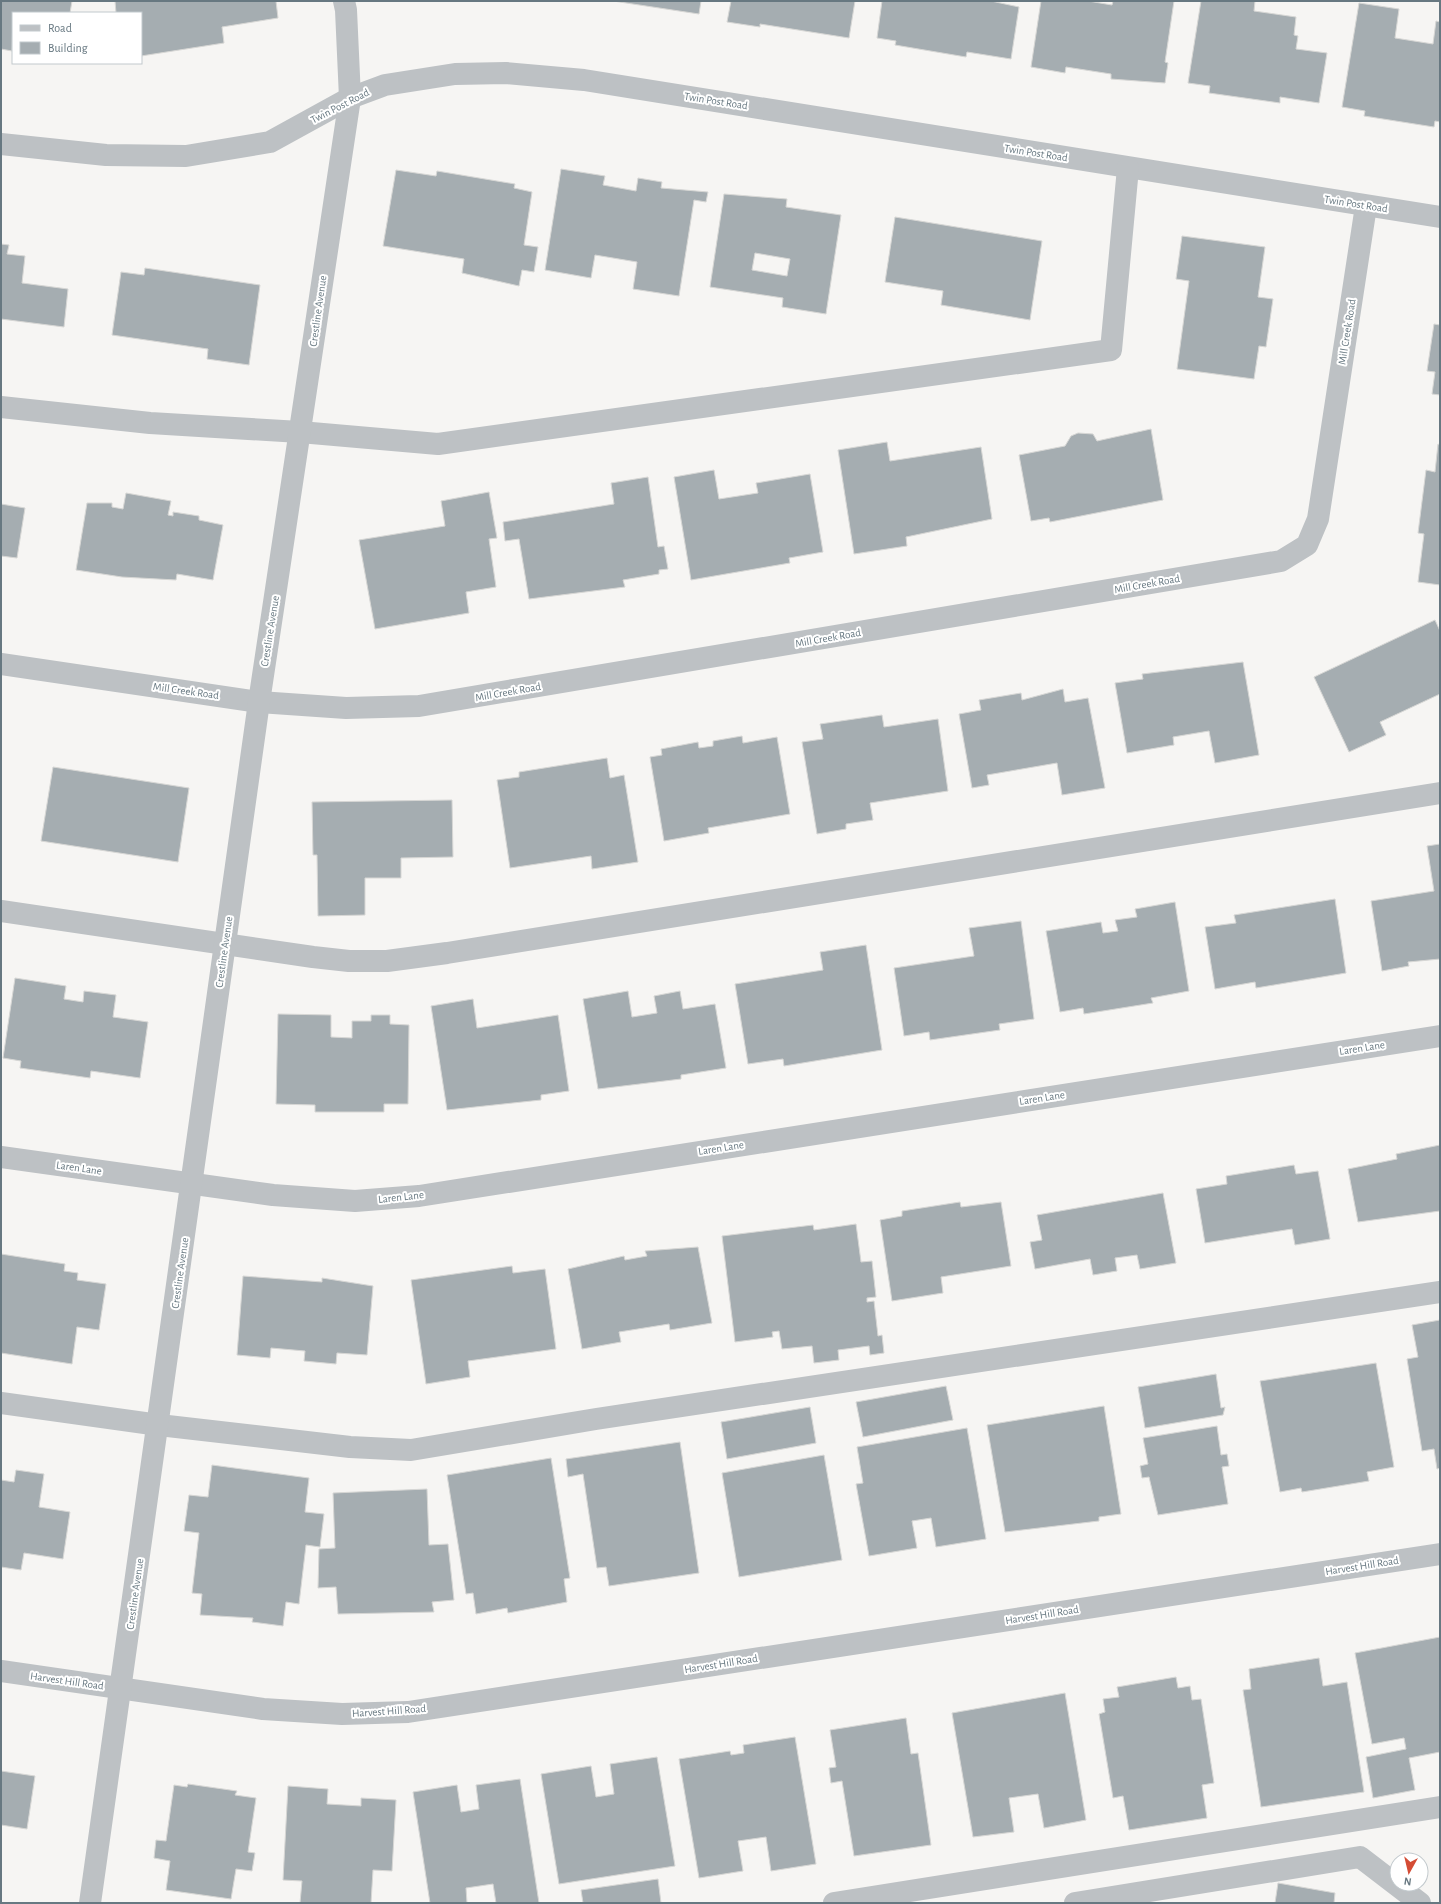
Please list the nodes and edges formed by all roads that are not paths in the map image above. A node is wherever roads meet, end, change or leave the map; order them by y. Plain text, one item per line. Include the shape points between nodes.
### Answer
1 (344, 1) edge
2 (350, 98) junction
3 (1, 144) edge
4 (1128, 168) junction
5 (1366, 206) junction
6 (1440, 217) edge
7 (1, 407) edge
8 (300, 432) junction
9 (1, 664) edge
10 (259, 702) junction
11 (1440, 793) edge
12 (1, 911) edge
13 (225, 943) junction
14 (1440, 1036) edge
15 (1, 1157) edge
16 (193, 1184) junction
17 (1440, 1292) edge
18 (1, 1403) edge
19 (159, 1425) junction
20 (1440, 1554) edge
21 (1, 1671) edge
22 (121, 1689) junction
23 (1440, 1807) edge
24 (90, 1903) edge
25 (834, 1903) edge
26 (1075, 1903) edge
27 (1420, 1903) edge

1 - 2 street, Crestline Avenue
2 - 3 street, Twin Post Road via 270,142 186,156 106,155
2 - 4 street, Twin Post Road via 384,84 455,74 506,73 592,82
2 - 8 street, Crestline Avenue
4 - 5 street, Twin Post Road
4 - 8 street via 1111,350 438,444
5 - 6 street, Twin Post Road
5 - 10 street, Mill Creek Road via 1318,518 1307,545 1281,561 420,706 346,708
7 - 8 street via 150,423
8 - 10 street, Crestline Avenue
9 - 10 street, Mill Creek Road
10 - 13 street, Crestline Avenue
11 - 13 street via 394,960 349,961
12 - 13 street
13 - 16 street, Crestline Avenue
14 - 16 street, Laren Lane via 419,1196 355,1201 273,1195
15 - 16 street, Laren Lane
16 - 19 street, Crestline Avenue
17 - 19 street via 596,1419 411,1450 350,1447
18 - 19 street
19 - 22 street, Crestline Avenue
20 - 22 street, Harvest Hill Road via 408,1712 342,1714 263,1708
21 - 22 street, Harvest Hill Road
22 - 24 street, Crestline Avenue
23 - 25 street
26 - 27 street via 1360,1857

